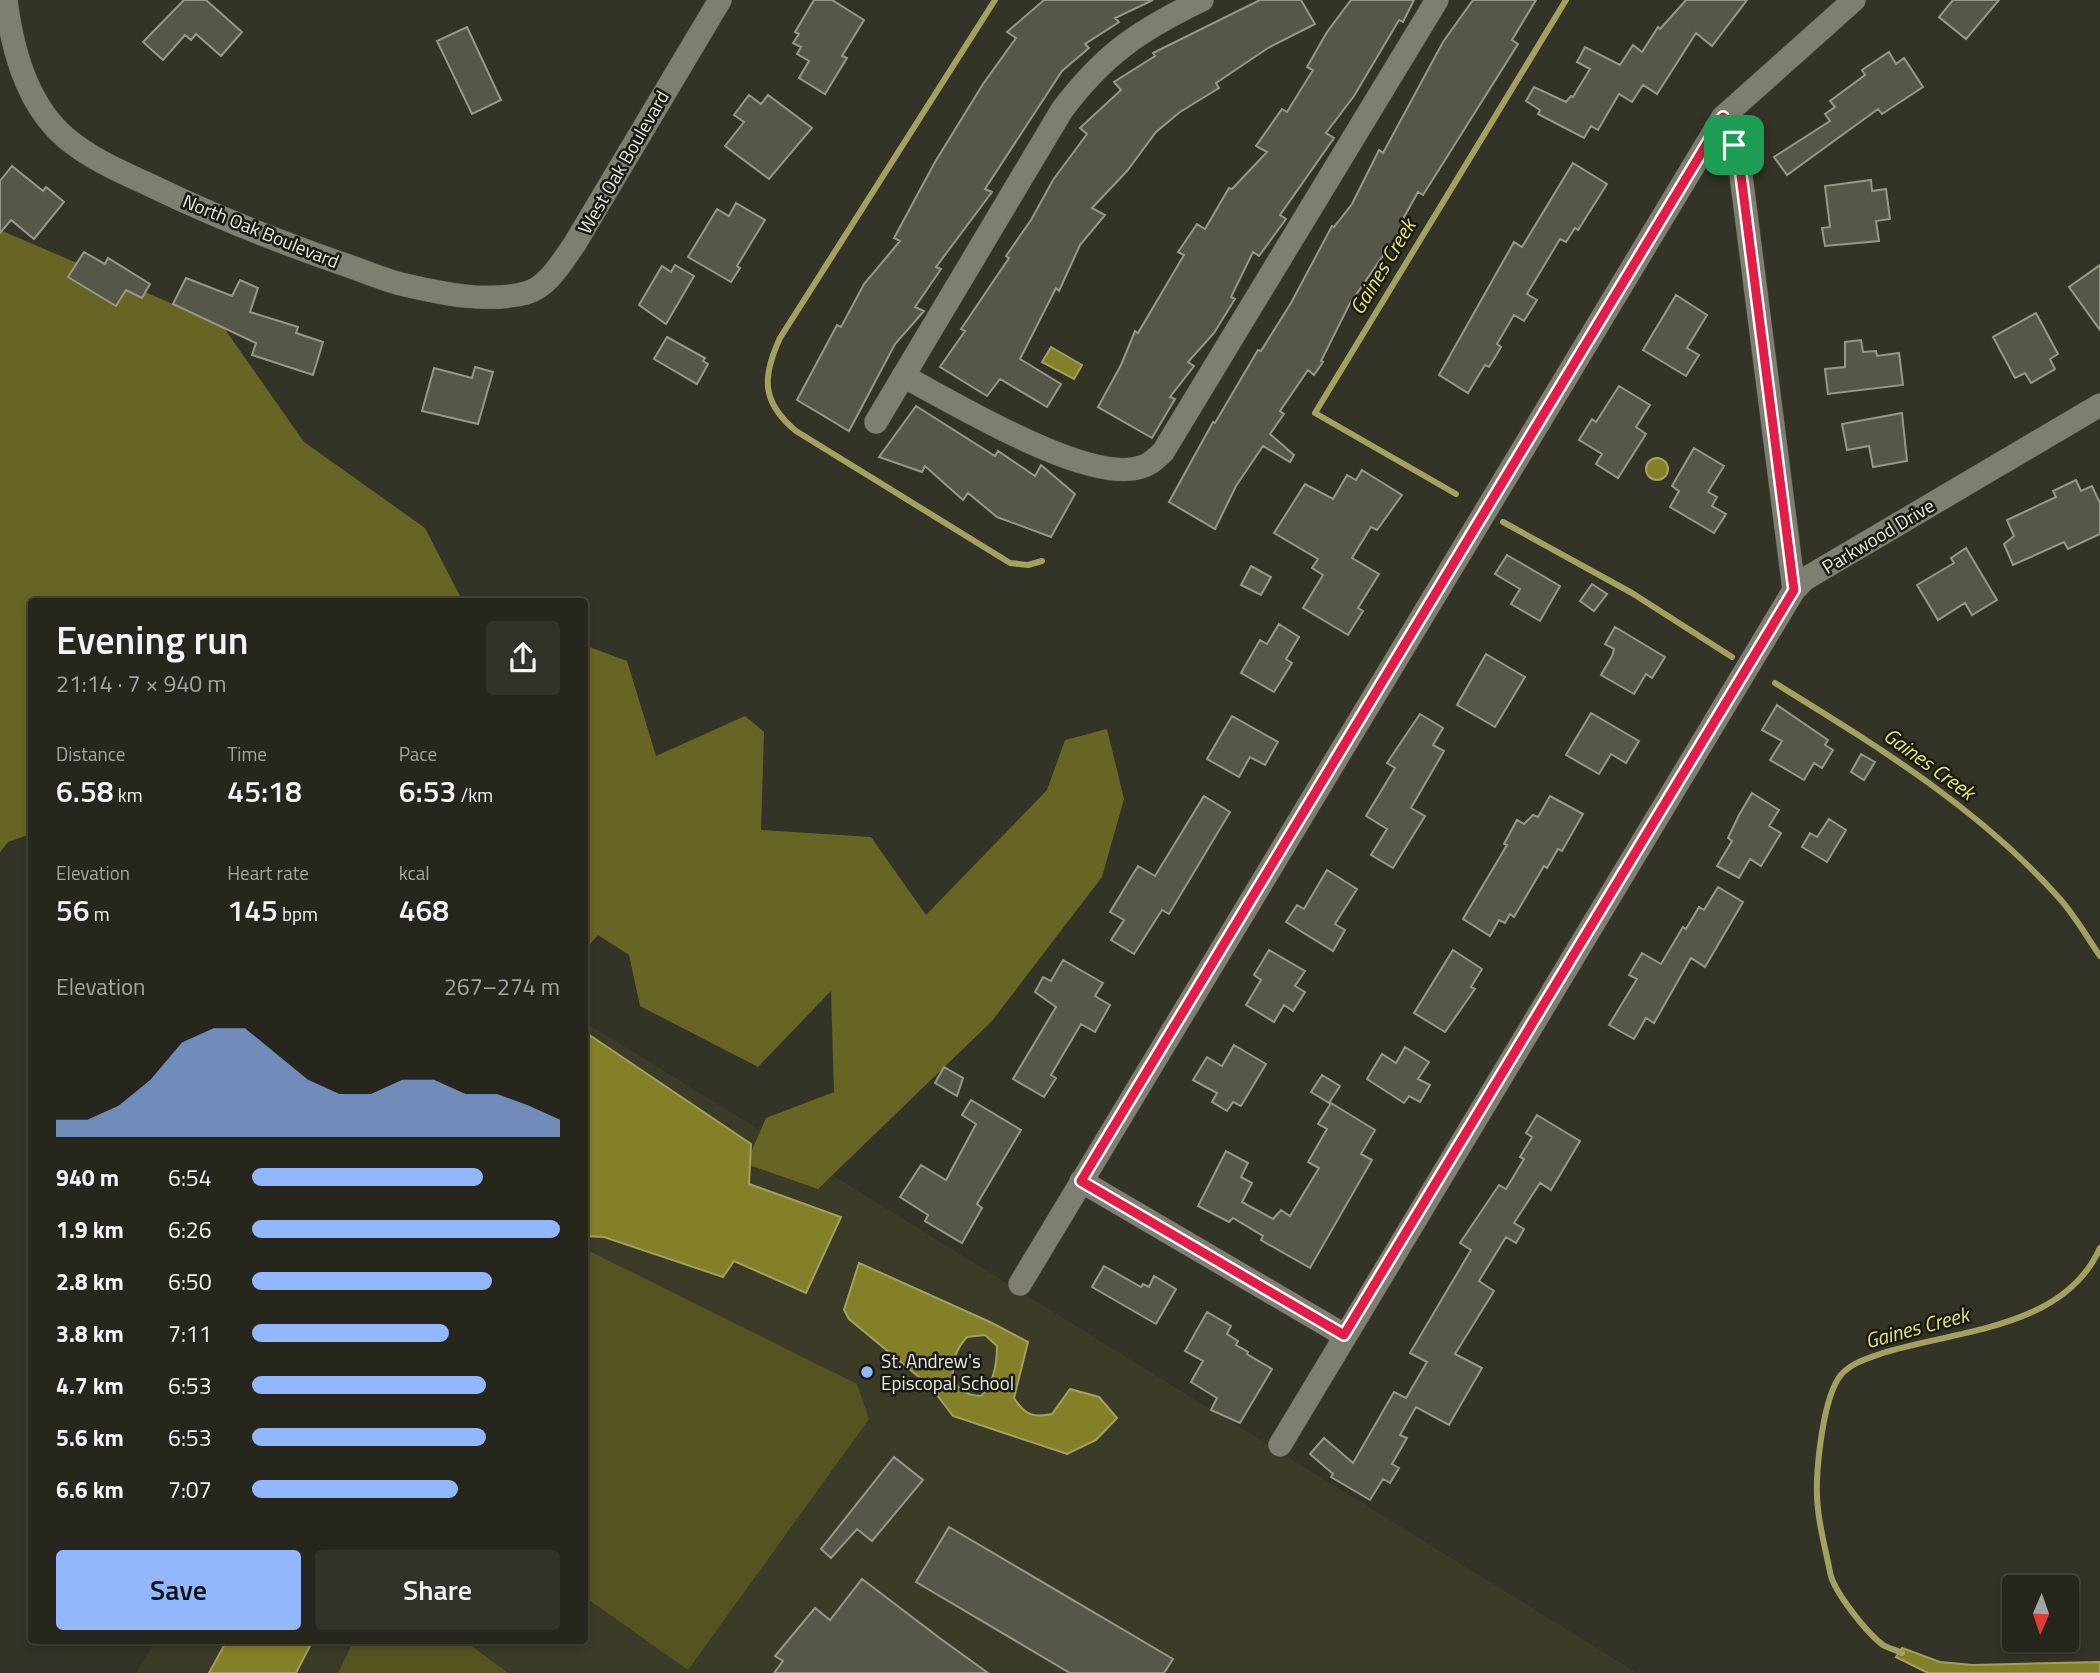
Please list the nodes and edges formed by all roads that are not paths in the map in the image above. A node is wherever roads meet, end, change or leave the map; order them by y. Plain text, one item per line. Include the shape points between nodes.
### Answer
1 (6, 0) edge
2 (720, 0) edge
3 (1202, 0) edge
4 (1437, 0) edge
5 (1854, 0) edge
6 (1723, 117) junction
7 (504, 298) joint
8 (903, 376) junction
9 (2100, 405) edge
10 (876, 422) dead end
11 (1794, 590) junction
12 (1081, 1181) junction
13 (1020, 1284) dead end
14 (1344, 1335) junction
15 (1280, 1445) dead end

1 - 7 street, North Oak Boulevard via 16,50 41,111 66,138 102,162 196,208 404,285
2 - 7 street, West Oak Boulevard via 574,245 550,278 530,292
3 - 8 street via 1138,34 1107,57 1081,85
4 - 8 street via 1153,462 1124,470 1076,461
5 - 6 street
6 - 11 street via 1741,175
6 - 12 street
8 - 10 street
9 - 11 street, Parkwood Drive via 1805,579
11 - 14 street, Parkwood Drive
12 - 13 street
12 - 14 street
14 - 15 street, Parkwood Drive

